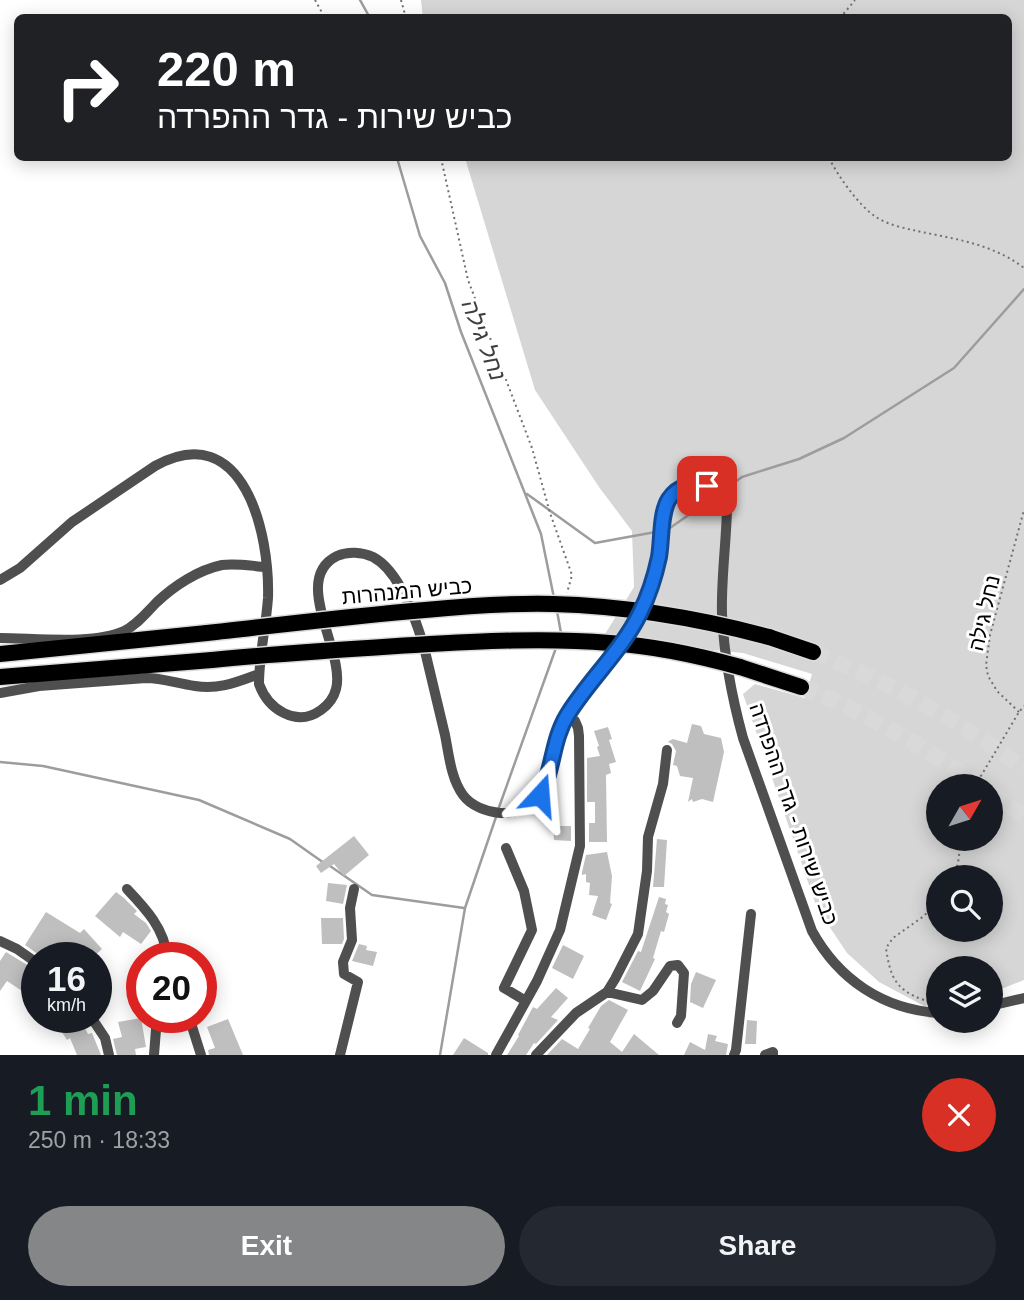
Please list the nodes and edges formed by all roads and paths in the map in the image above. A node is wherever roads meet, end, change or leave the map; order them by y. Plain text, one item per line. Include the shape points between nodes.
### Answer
1 (855, 0) edge
2 (844, 14) edge
3 (442, 161) edge
4 (831, 161) edge
5 (1024, 268) edge
6 (1024, 510) edge
7 (266, 567) junction
8 (0, 580) edge
9 (565, 600) dead end
10 (0, 638) edge
11 (813, 652) tunnel mouth
12 (0, 654) edge
13 (259, 674) junction
14 (0, 677) edge
15 (801, 687) tunnel mouth
16 (0, 693) edge
17 (1024, 706) edge
18 (1019, 712) junction
19 (575, 721) dead end
20 (667, 750) dead end
21 (982, 774) edge
22 (506, 848) dead end
23 (127, 888) dead end
24 (354, 889) dead end
25 (751, 914) dead end
26 (926, 914) edge
27 (0, 942) edge
28 (164, 942) edge
29 (21, 952) edge
30 (607, 992) junction
31 (1024, 998) edge
32 (926, 1000) edge
33 (526, 1001) junction
34 (1003, 1003) edge
35 (926, 1011) edge
36 (677, 1023) dead end
37 (102, 1033) edge
38 (156, 1033) edge
39 (194, 1033) edge
40 (109, 1055) edge
41 (154, 1055) edge
42 (201, 1055) edge
43 (340, 1055) edge
44 (496, 1055) edge
45 (536, 1055) edge
46 (734, 1055) edge
47 (765, 1055) edge
48 (773, 1055) edge

1 - 2 path
3 - 9 path via 468,280 532,448 572,575
4 - 5 path via 859,203 877,218 980,245
6 - 18 path, נחל גילה via 986,664 997,691
7 - 8 street, כביש שירות - גדר ההפרדה via 256,511 240,479 218,459 196,454 155,466
7 - 10 street via 225,565 205,571 174,587 133,626 119,633 80,639
7 - 13 street, כביש שירות - גדר ההפרדה via 268,597
11 - 12 highway, כביש המנהרות, bridge via 729,626 664,614 598,606 487,604
13 - 16 street via 218,687 146,678
13 - 35 street, כביש שירות - גדר ההפרדה via 263,694 281,712 300,717 326,705 338,678 318,597 321,572 327,563 345,554 378,560 394,577 419,629 454,778 462,794 491,812 521,809 540,795 566,715 639,614 657,566 667,502 689,485 707,486 722,498 727,510 722,614 737,717 813,931 831,960 859,986 893,1004
14 - 15 highway, bridge via 265,654 568,640 665,650
17 - 18 path
18 - 21 path
19 - 33 street via 580,846 560,930
20 - 30 street via 648,837 638,934
22 - 33 street via 524,891 532,930 504,988
23 - 28 street via 149,913
24 - 43 street via 352,940 343,962 344,974 358,982
25 - 46 street
26 - 32 path via 892,938 886,948 897,985
27 - 29 street
30 - 36 street via 642,1000 670,966 678,965 684,973
30 - 45 street via 576,1013
31 - 34 street
33 - 44 street
37 - 40 street
38 - 41 street
39 - 42 street
47 - 48 street

